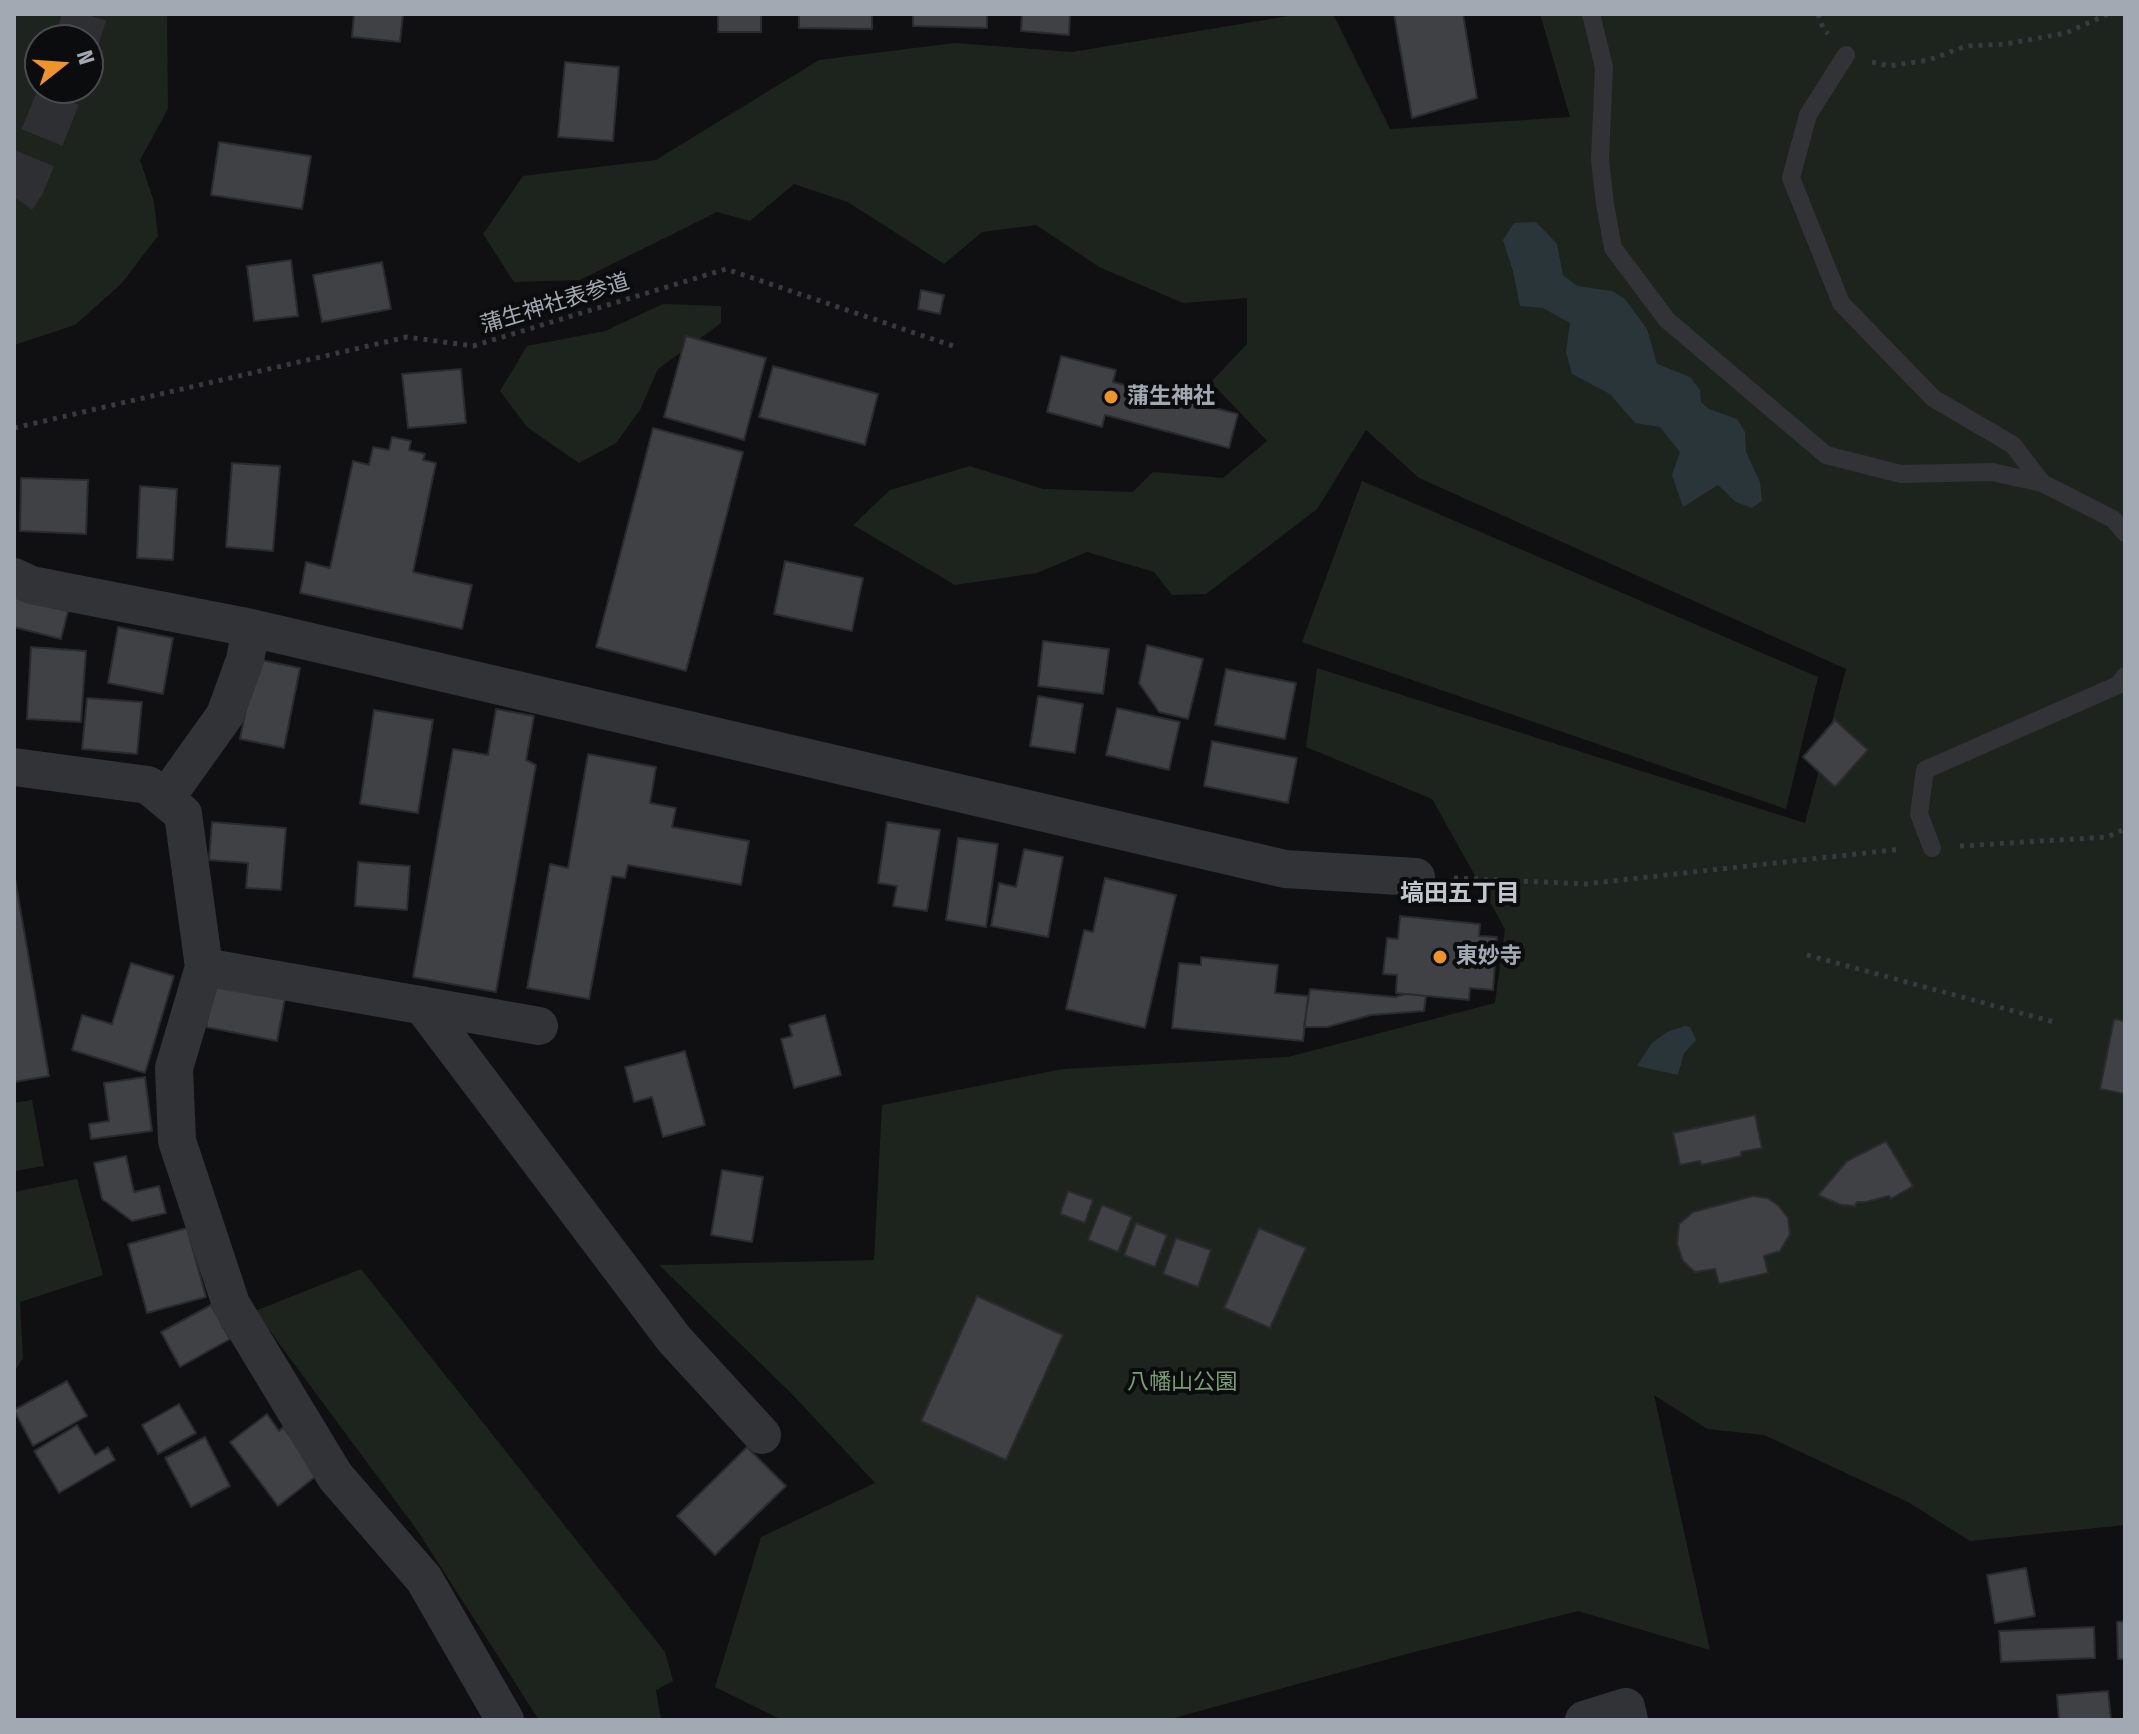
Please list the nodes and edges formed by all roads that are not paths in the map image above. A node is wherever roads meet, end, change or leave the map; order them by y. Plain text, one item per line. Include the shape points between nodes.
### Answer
1 (1591, 14) edge
2 (1846, 55) road end
3 (2042, 483) junction
4 (2125, 533) edge
5 (14, 577) edge
6 (251, 628) junction
7 (2125, 676) edge
8 (14, 767) edge
9 (165, 799) junction
10 (1932, 848) road end
11 (1416, 877) road end
12 (204, 967) junction
13 (422, 1005) junction
14 (539, 1026) dead end
15 (762, 1435) dead end
16 (505, 1720) edge
17 (1584, 1720) edge
18 (1629, 1720) edge

1 - 3 lane via 1604,67 1600,160 1613,248 1667,320 1826,455 1901,474 1992,472
2 - 3 lane via 1808,115 1791,178 1841,303 1933,398 2013,445
3 - 4 lane via 2113,519
5 - 6 street via 31,585
6 - 9 street via 225,715
6 - 11 street via 1285,869
7 - 10 lane via 2118,685 1925,770 1919,814
8 - 9 street via 148,785
9 - 12 street via 183,814
12 - 13 street
12 - 16 street via 174,1068 177,1141 231,1304 335,1476 424,1579
13 - 14 street
13 - 15 street via 674,1339
17 - 18 street via 1626,1707

